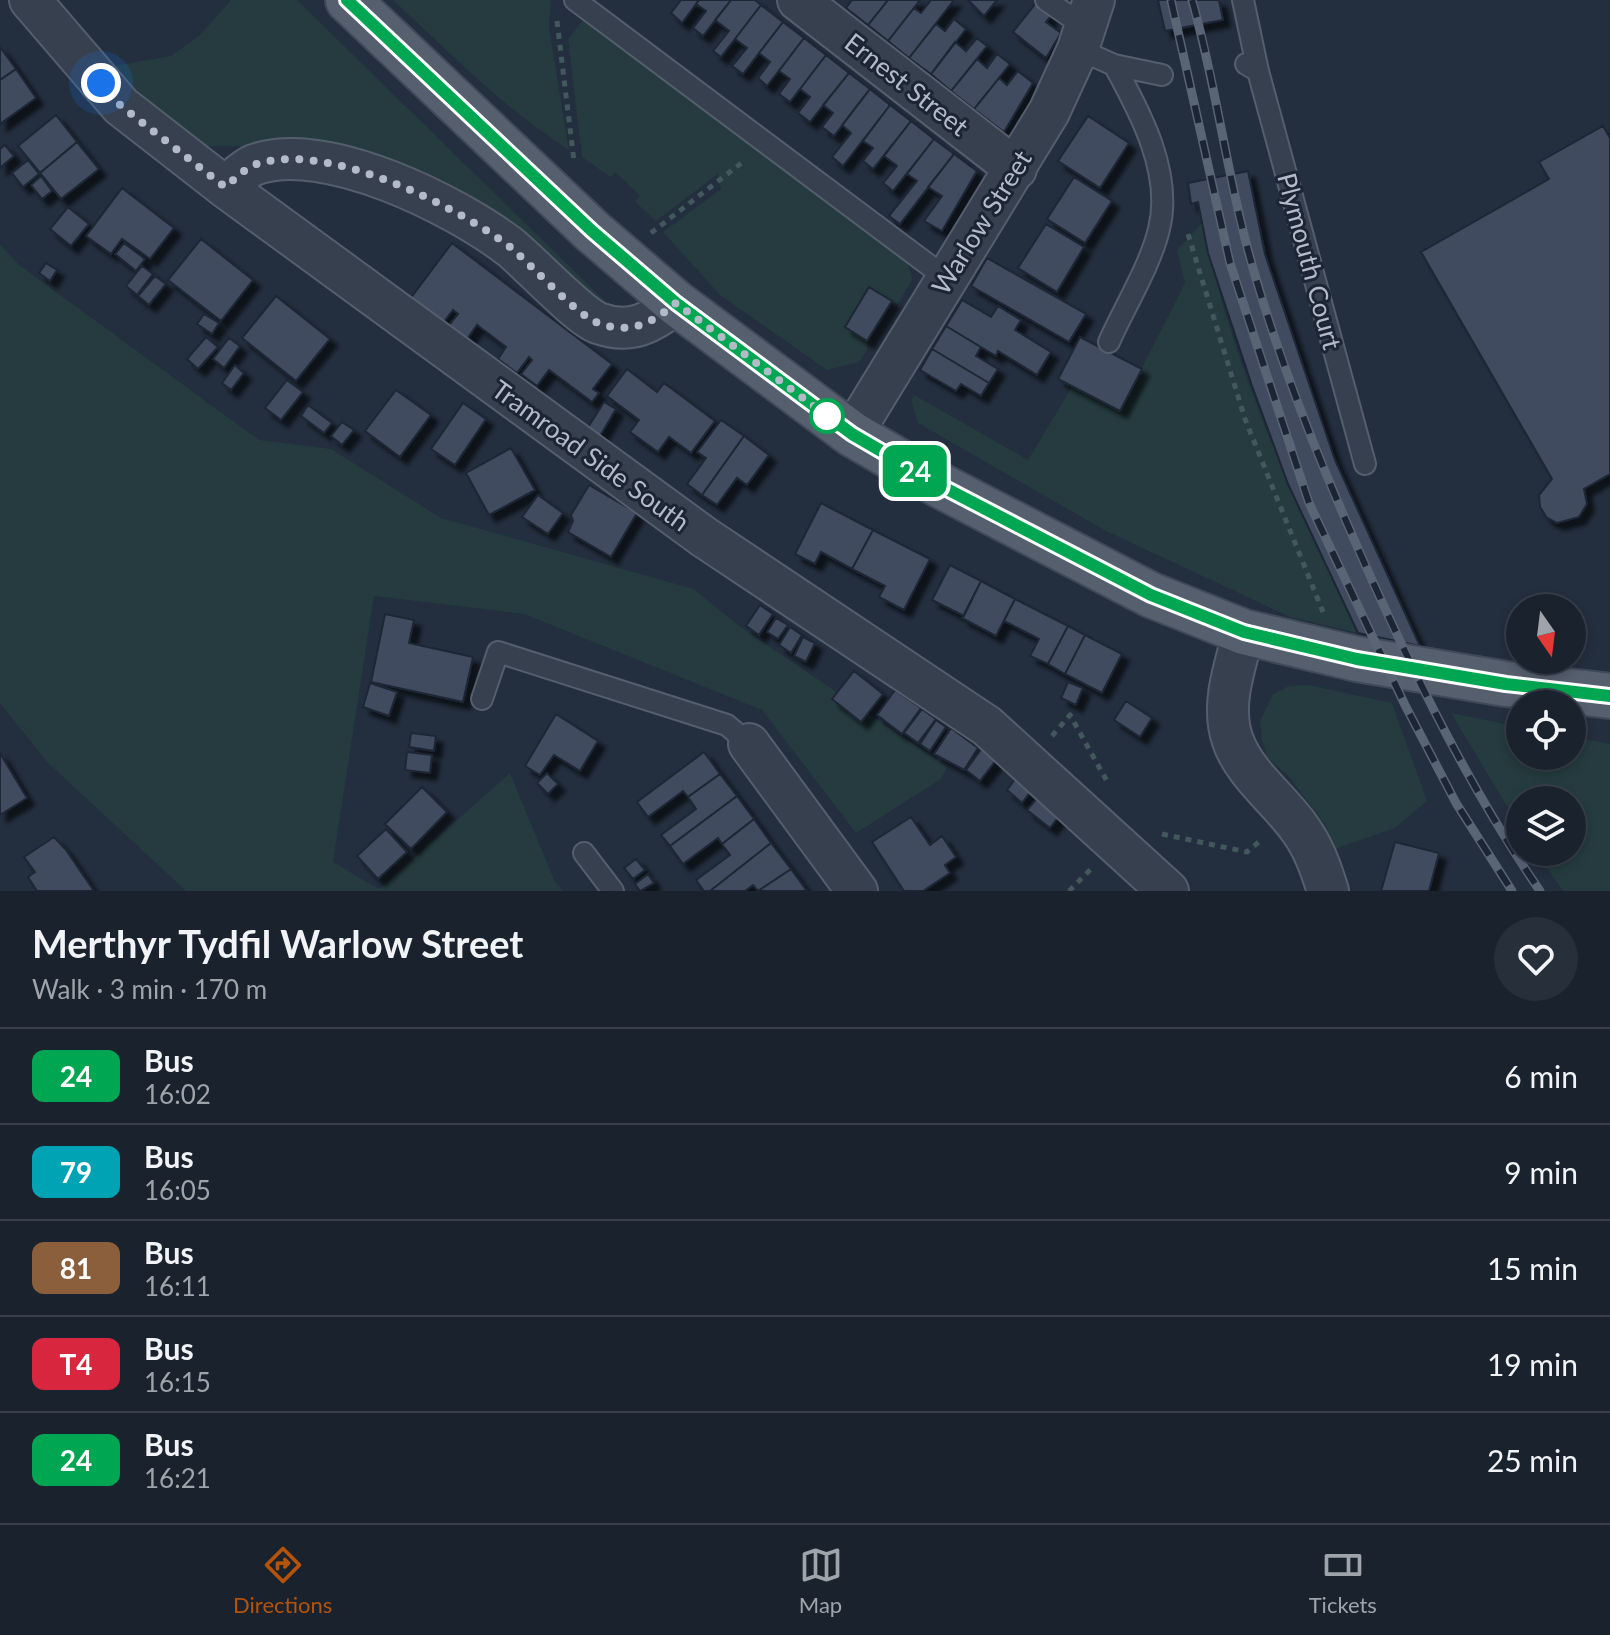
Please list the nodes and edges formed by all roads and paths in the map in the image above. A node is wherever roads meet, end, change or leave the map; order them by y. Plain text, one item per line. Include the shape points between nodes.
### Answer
1 (30, 0) edge
2 (348, 0) edge
3 (798, 0) edge
4 (1046, 0) edge
5 (1243, 0) edge
6 (567, 7) edge
7 (1088, 20) edge
8 (1114, 65) junction
9 (1162, 75) dead end
10 (763, 143) junction
11 (1016, 169) junction
12 (545, 186) junction
13 (225, 187) junction
14 (1163, 196) junction
15 (624, 258) junction
16 (946, 278) junction
17 (676, 303) junction
18 (1109, 342) dead end
19 (852, 434) junction
20 (1365, 464) dead end
21 (1244, 632) junction
22 (1323, 651) junction
23 (1610, 696) edge
24 (482, 699) dead end
25 (749, 744) joint
26 (584, 853) dead end
27 (613, 891) edge
28 (857, 891) edge
29 (1168, 891) edge
30 (1328, 891) edge

1 - 13 street, Tramroad Side South via 121,106
2 - 12 main road
3 - 11 street, Ernest Street
4 - 7 lane
5 - 20 lane, Plymouth Court via 1252,68
6 - 10 lane
6 - 12 path via 556,27 574,160
7 - 8 lane
7 - 11 street, Warlow Street via 1049,112
8 - 9 lane
8 - 14 lane via 1158,165
10 - 15 path
10 - 16 lane
11 - 16 street, Warlow Street
12 - 15 main road
13 - 17 street via 254,165 290,159 353,170 441,203 508,246 596,322 628,329 654,321
13 - 29 street, Tramroad Side South via 704,537 987,726
14 - 18 lane via 1159,230
14 - 22 path via 1186,229 1245,419 1328,626
15 - 17 main road
16 - 19 street, Warlow Street
17 - 19 main road
19 - 21 main road via 1151,595
21 - 22 main road
21 - 30 street via 1231,677 1232,740 1243,762 1301,830
22 - 23 main road via 1506,684
24 - 25 lane via 498,652 727,725
25 - 28 street
26 - 27 lane

